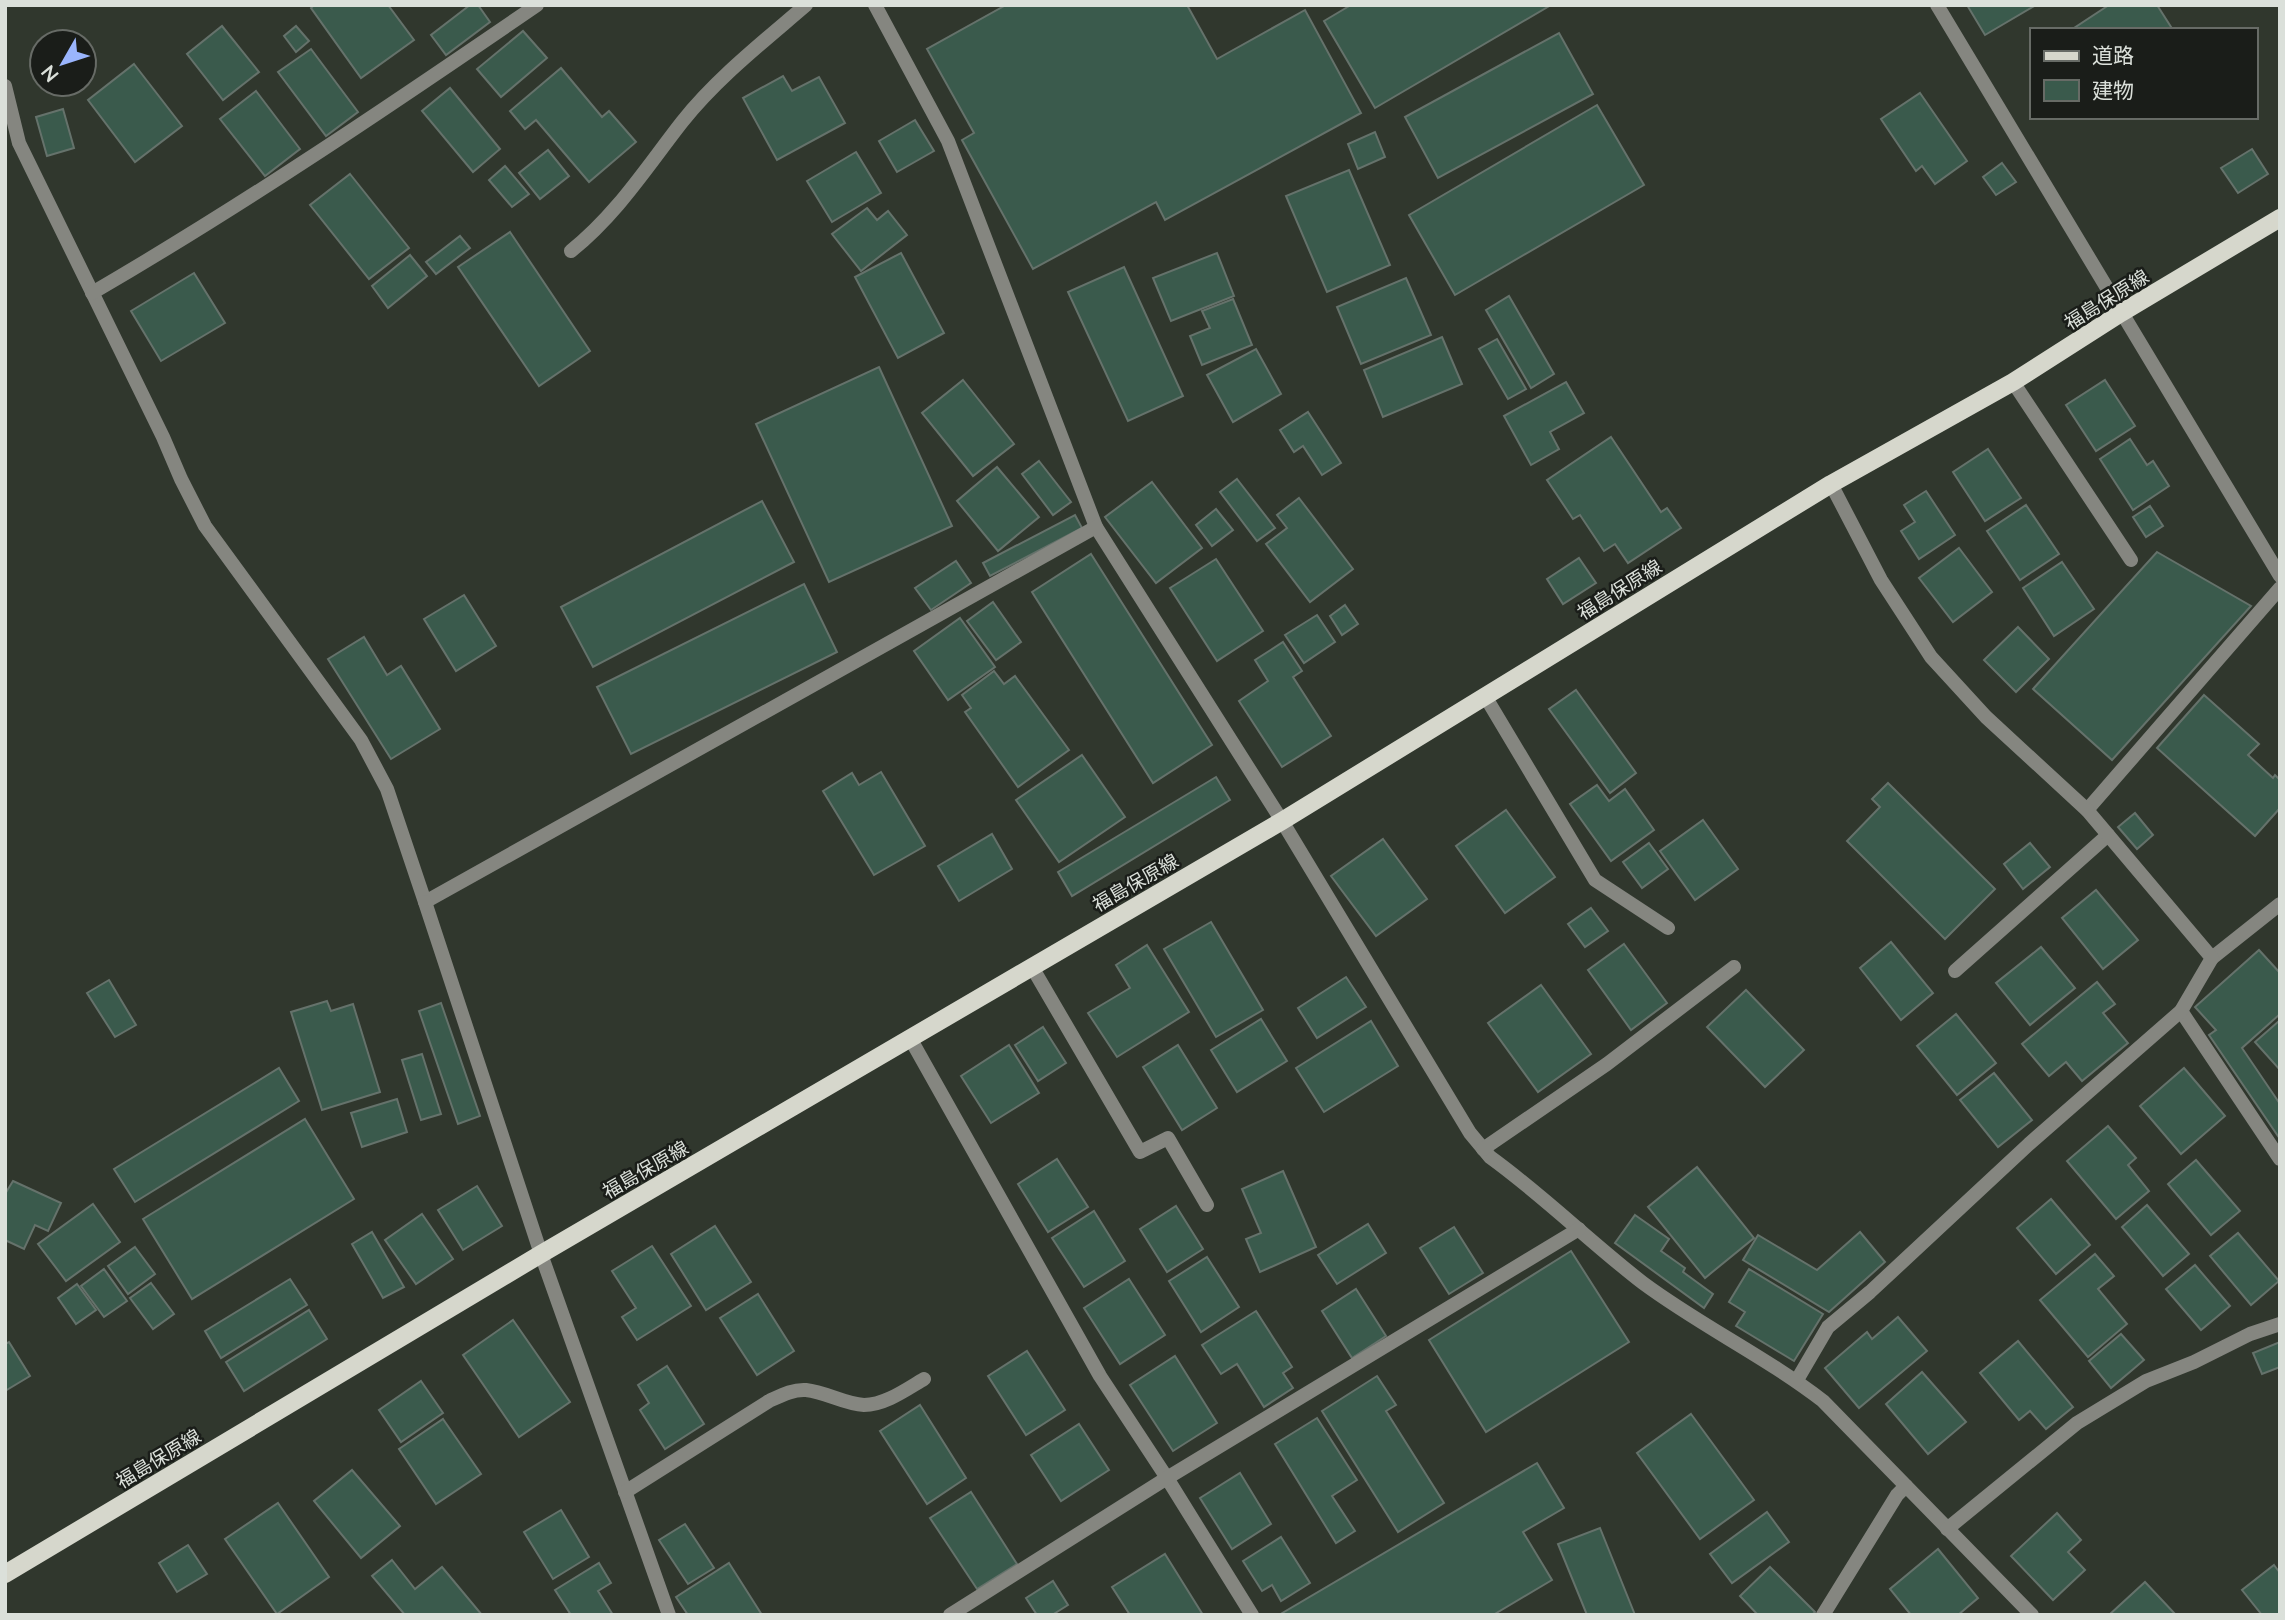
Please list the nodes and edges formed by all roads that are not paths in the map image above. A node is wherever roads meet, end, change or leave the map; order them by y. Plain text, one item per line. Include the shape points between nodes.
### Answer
1 (537, 5) edge
2 (806, 5) edge
3 (875, 5) edge
4 (1937, 5) edge
5 (5, 86) edge
6 (2280, 218) edge
7 (571, 251) dead end
8 (92, 293) junction
9 (2121, 313) junction
10 (2013, 382) junction
11 (1831, 484) junction
12 (1096, 527) junction
13 (2131, 561) dead end
14 (2280, 576) edge
15 (2280, 588) edge
16 (1485, 696) junction
17 (2087, 810) junction
18 (1282, 821) junction
19 (2108, 835) junction
20 (425, 902) junction
21 (2280, 904) edge
22 (1668, 928) dead end
23 (2212, 958) junction
24 (1032, 967) junction
25 (1734, 967) dead end
26 (1955, 971) dead end
27 (2181, 1012) junction
28 (910, 1038) junction
29 (1483, 1149) junction
30 (2280, 1158) edge
31 (1207, 1205) dead end
32 (1579, 1229) junction
33 (541, 1254) junction
34 (2280, 1324) edge
35 (924, 1379) dead end
36 (1797, 1380) junction
37 (1167, 1478) junction
38 (1906, 1486) junction
39 (625, 1492) junction
40 (1948, 1529) junction
41 (5, 1574) edge
42 (669, 1615) edge
43 (950, 1615) edge
44 (1252, 1615) edge
45 (1823, 1615) edge
46 (2032, 1615) edge

1 - 8 street via 299,167
2 - 7 street via 715,87 682,122 625,198
3 - 12 street via 948,141
4 - 9 street
5 - 8 street via 19,143
6 - 9 main road, 福島保原線
8 - 20 street via 205,526 361,740 387,789
9 - 10 main road, 福島保原線
9 - 14 street
10 - 11 main road, 福島保原線
10 - 13 street
11 - 16 main road, 福島保原線
11 - 17 street via 1881,580 1931,657 1986,717
12 - 18 street
12 - 20 street
15 - 17 street
16 - 18 main road, 福島保原線
16 - 22 street via 1595,880
17 - 19 street
18 - 24 main road, 福島保原線
18 - 29 street
19 - 23 street
19 - 26 street
20 - 33 street
21 - 23 street
23 - 27 street
24 - 28 main road, 福島保原線
24 - 31 street via 1140,1152 1168,1138
25 - 29 street via 1607,1064
27 - 30 street
27 - 36 street via 1828,1327
28 - 33 main road, 福島保原線
28 - 37 street via 1100,1376
29 - 32 street
32 - 36 street via 1695,1320
32 - 37 street
33 - 39 street
33 - 41 main road, 福島保原線
34 - 40 street via 2146,1381 2077,1423
35 - 39 street via 866,1405 805,1390 789,1392
36 - 38 street
37 - 43 street
37 - 44 street
38 - 40 street
38 - 45 street
39 - 42 street
40 - 46 street

